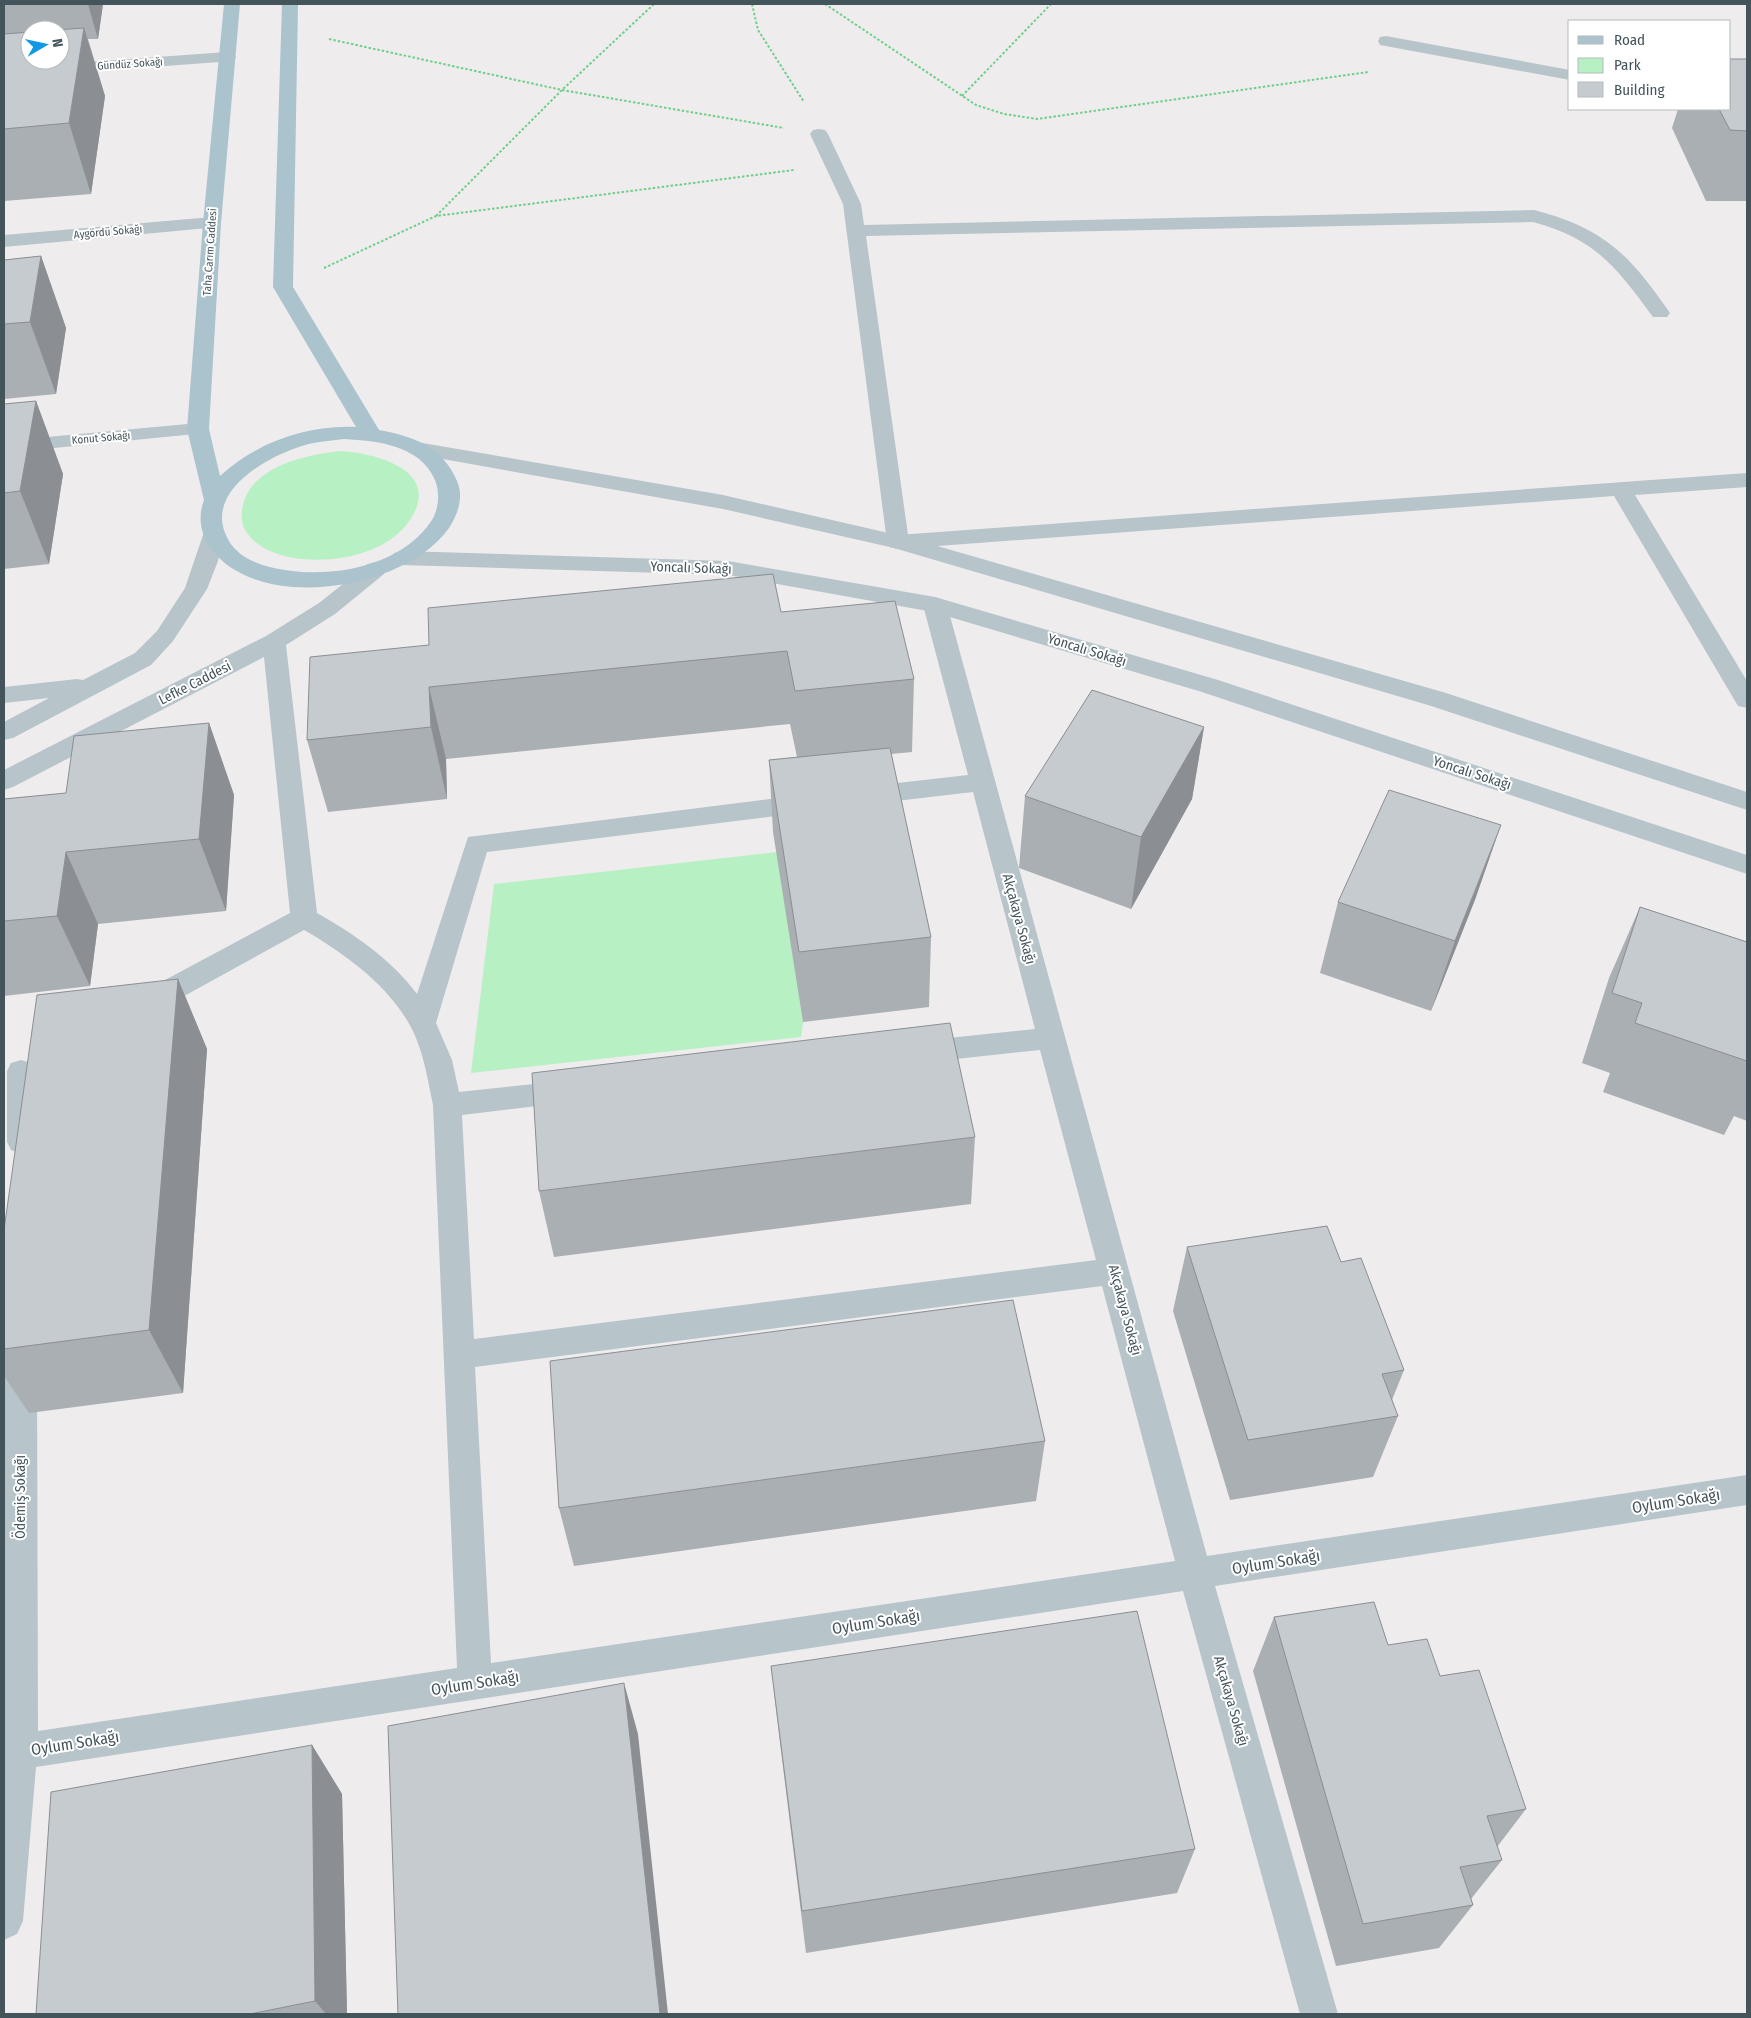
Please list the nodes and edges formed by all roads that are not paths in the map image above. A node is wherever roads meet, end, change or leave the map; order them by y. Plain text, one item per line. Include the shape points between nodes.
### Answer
1 (232, 4) edge
2 (290, 4) edge
3 (1386, 41) dead end
4 (227, 57) junction
5 (4, 73) edge
6 (1568, 75) edge
7 (819, 134) road end
8 (212, 223) junction
9 (856, 231) junction
10 (4, 241) edge
11 (1660, 313) dead end
12 (198, 429) junction
13 (371, 434) junction
14 (4, 447) edge
15 (417, 448) junction
16 (1747, 480) edge
17 (1620, 489) junction
18 (215, 499) junction
19 (213, 534) junction
20 (898, 542) junction
21 (402, 558) junction
22 (376, 569) junction
23 (935, 605) junction
24 (274, 642) junction
25 (95, 684) junction
26 (4, 695) edge
27 (1747, 700) edge
28 (4, 732) edge
29 (4, 781) edge
30 (982, 782) junction
31 (1747, 801) edge
32 (1747, 865) edge
33 (304, 918) junction
34 (124, 1015) edge
35 (422, 1023) junction
36 (1051, 1038) junction
37 (893, 1055) edge
38 (21, 1070) edge
39 (595, 1088) edge
40 (447, 1105) junction
41 (21, 1170) edge
42 (1114, 1270) junction
43 (21, 1337) edge
44 (459, 1356) junction
45 (1747, 1490) edge
46 (1196, 1574) junction
47 (475, 1683) junction
48 (12, 1753) edge
49 (4, 1921) edge
50 (1319, 2014) edge

1 - 4 main road, Taha Carım Caddesi
2 - 13 main road via 283,287
3 - 6 street
4 - 5 street, Gündüz Sokağı
4 - 8 main road, Taha Carım Caddesi
7 - 9 street via 852,204
8 - 10 street, Aygördü Sokağı
8 - 12 main road, Taha Carım Caddesi
9 - 11 street via 1534,216 1564,223 1597,240 1624,265
9 - 20 street
12 - 14 street, Konut Sokağı
12 - 18 main road, Taha Carım Caddesi
13 - 15 main road
13 - 18 main road via 316,436 264,453 243,466 226,482
15 - 20 street via 723,502
15 - 21 main road via 434,460 445,475 450,491 448,509 439,526
16 - 17 street
17 - 20 street
17 - 27 street
18 - 19 main road via 211,517
19 - 22 main road via 223,550 240,563 262,573 288,579 348,577
19 - 25 street via 196,589 165,636 143,659
20 - 31 street via 1437,699
21 - 22 main road
21 - 23 street, Yoncalı Sokağı via 728,568
22 - 24 street, Lefke Caddesi via 346,596
23 - 30 street, Akçakaya Sokağı
23 - 32 street, Yoncalı Sokağı via 1210,686
24 - 29 street, Lefke Caddesi
24 - 33 street
25 - 26 street
25 - 28 street
30 - 35 street via 476,844
30 - 36 street, Akçakaya Sokağı
33 - 34 street
33 - 35 street via 373,962
35 - 40 street via 437,1058
36 - 37 street
36 - 42 street, Akçakaya Sokağı
38 - 41 street
39 - 40 street
40 - 44 street
42 - 44 street
42 - 46 street, Akçakaya Sokağı
43 - 48 street, Ödemiş Sokağı
44 - 47 street
45 - 46 street, Oylum Sokağı
46 - 47 street, Oylum Sokağı
46 - 50 street, Akçakaya Sokağı
47 - 48 street, Oylum Sokağı
48 - 49 street, Ödemiş Sokağı

